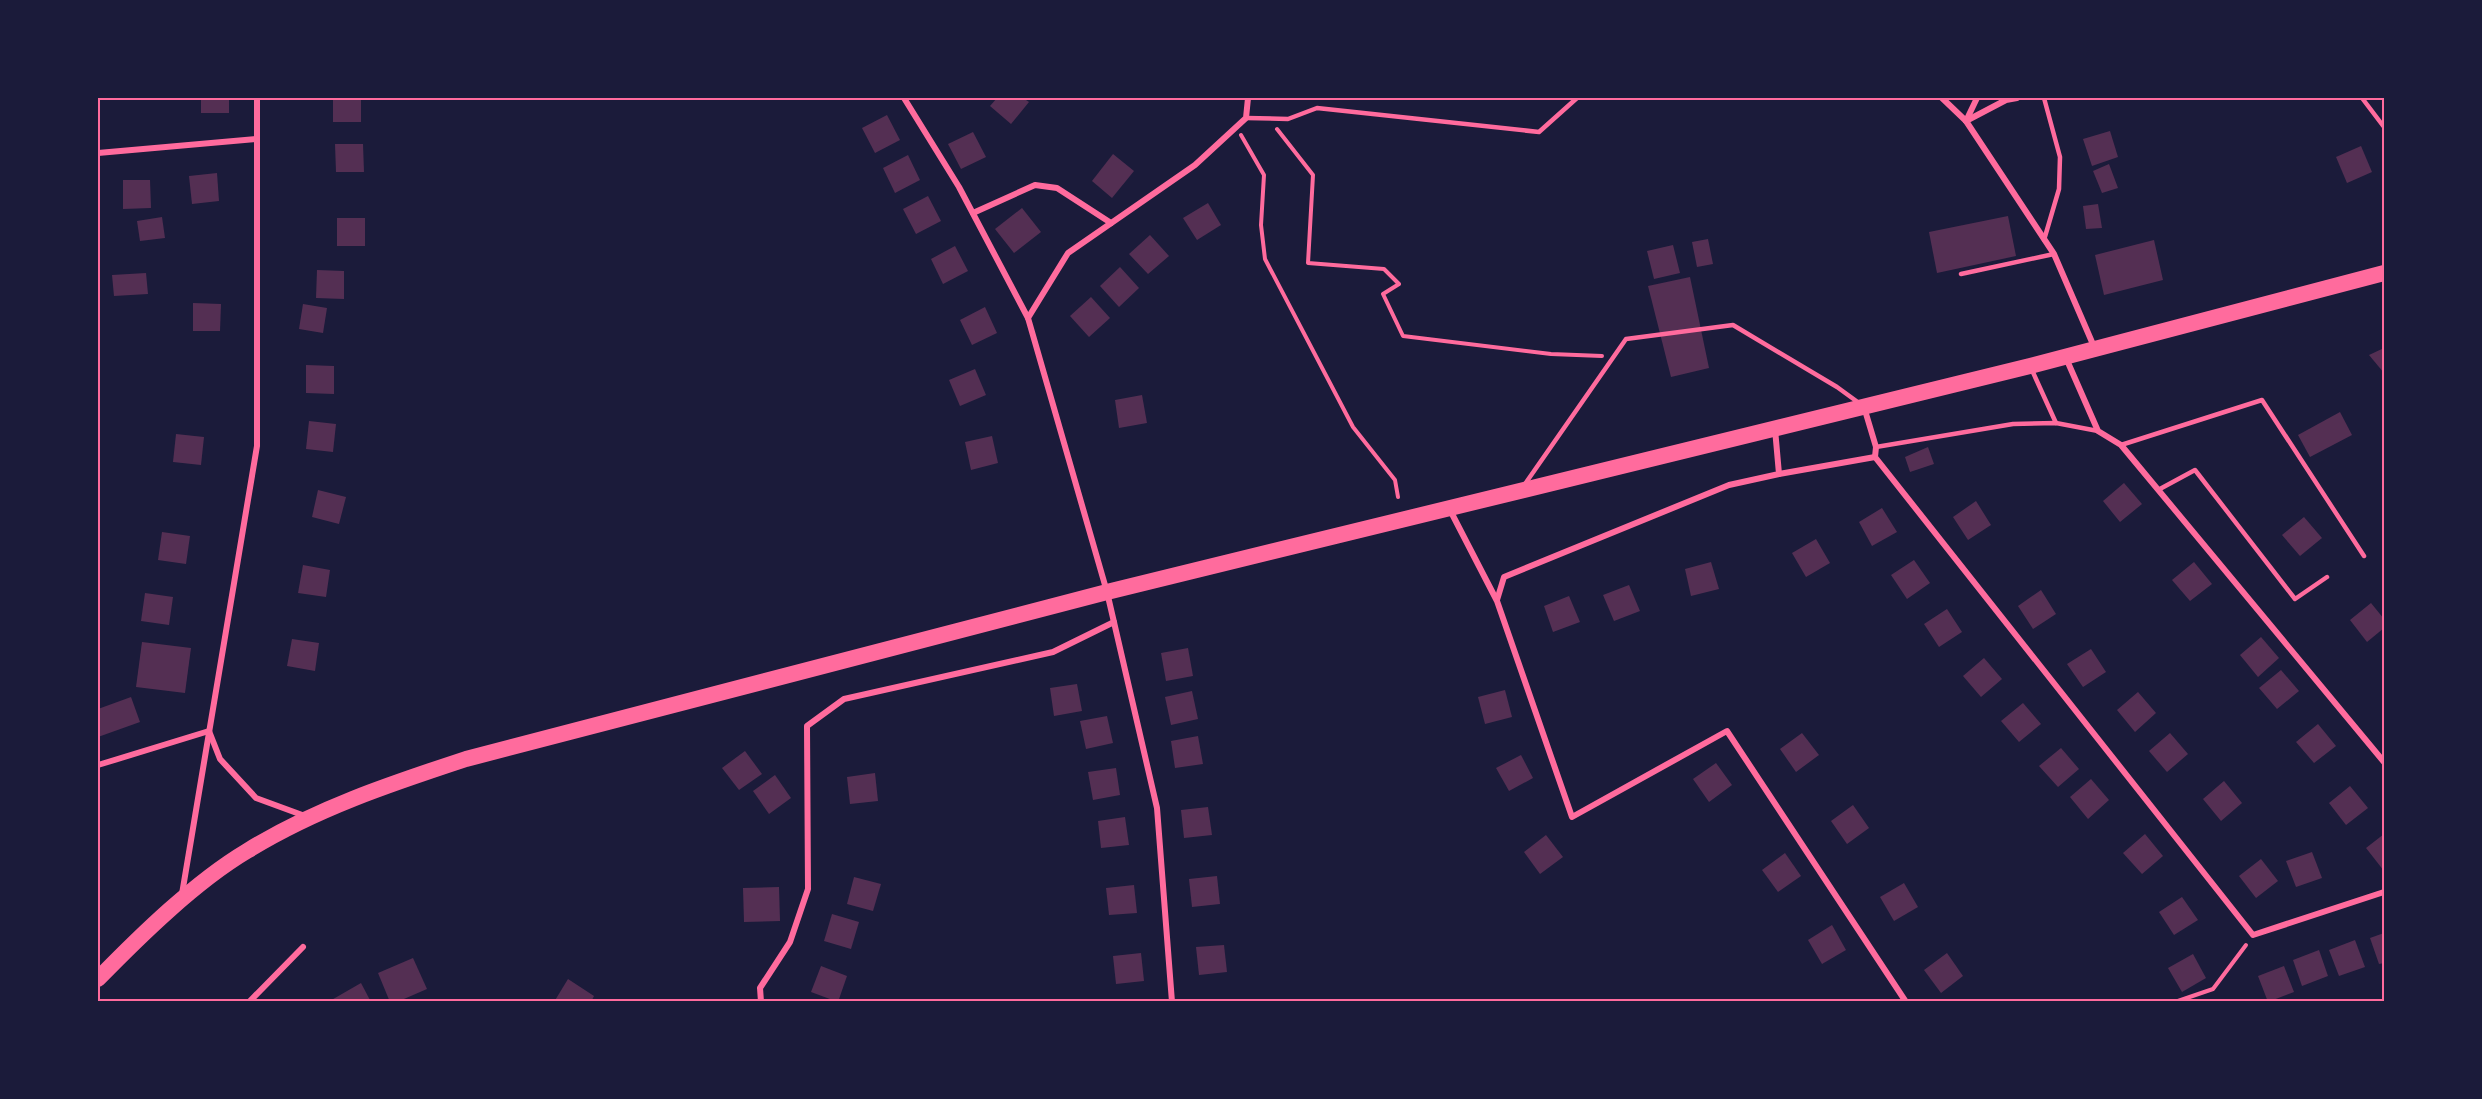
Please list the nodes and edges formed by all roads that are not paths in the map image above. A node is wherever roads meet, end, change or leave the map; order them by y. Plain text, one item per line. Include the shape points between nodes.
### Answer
1 (257, 98) edge
2 (904, 98) edge
3 (1248, 98) edge
4 (1577, 98) edge
5 (1942, 98) edge
6 (1977, 98) edge
7 (2017, 98) edge
8 (2044, 98) edge
9 (2362, 98) edge
10 (1246, 118) junction
11 (1966, 122) junction
12 (2385, 127) edge
13 (257, 139) junction
14 (98, 153) edge
15 (972, 213) junction
16 (1111, 223) junction
17 (2044, 240) junction
18 (2054, 254) junction
19 (2385, 273) edge
20 (1961, 274) dead end
21 (1028, 318) junction
22 (2095, 350) junction
23 (2065, 357) junction
24 (2030, 366) junction
25 (1863, 406) junction
26 (2056, 423) junction
27 (1775, 429) junction
28 (2098, 430) junction
29 (2121, 445) junction
30 (1876, 447) junction
31 (1875, 457) junction
32 (1779, 474) junction
33 (2158, 490) junction
34 (1520, 492) junction
35 (1450, 509) junction
36 (2364, 556) dead end
37 (2326, 577) dead end
38 (1107, 592) junction
39 (1497, 601) junction
40 (1114, 622) junction
41 (209, 731) junction
42 (2385, 762) edge
43 (98, 765) edge
44 (309, 818) junction
45 (2385, 892) edge
46 (181, 901) junction
47 (303, 947) dead end
48 (98, 979) edge
49 (249, 1002) edge
50 (761, 1002) edge
51 (1172, 1002) edge
52 (1906, 1002) edge

1 - 13 street
2 - 15 street
3 - 10 street
4 - 10 lane via 1539,132 1317,108 1288,119
5 - 11 street
6 - 11 street
7 - 11 street
8 - 17 lane via 2060,157 2059,189
9 - 12 lane
10 - 16 street via 1195,165
11 - 17 street
13 - 14 street
13 - 41 street via 257,446
15 - 16 street via 1035,185 1058,188
15 - 21 street
16 - 21 street via 1068,253
17 - 18 street
18 - 20 lane
18 - 22 street
19 - 22 highway
21 - 38 street
22 - 23 highway
23 - 24 highway
23 - 28 street
24 - 25 highway
24 - 26 lane
25 - 27 highway
25 - 30 street
25 - 34 lane via 1733,325 1626,339
26 - 28 lane
26 - 30 lane via 2013,424
27 - 32 street
27 - 34 highway
28 - 29 street
29 - 33 street
29 - 36 lane via 2262,400
30 - 31 street
31 - 32 street
31 - 45 street via 2253,935
32 - 39 street via 1729,485 1504,577
33 - 37 lane via 2195,470 2295,599
33 - 42 street
34 - 35 highway
35 - 38 highway
35 - 39 street
38 - 40 street
38 - 44 highway via 465,759 367,792
39 - 52 street via 1572,817 1727,731
40 - 50 street via 1053,652 844,699 807,726 808,889 790,942 760,988
40 - 51 street via 1157,808
41 - 43 street
41 - 44 street via 220,759 256,798
41 - 46 street
44 - 46 highway via 246,851
46 - 48 highway
47 - 49 street

